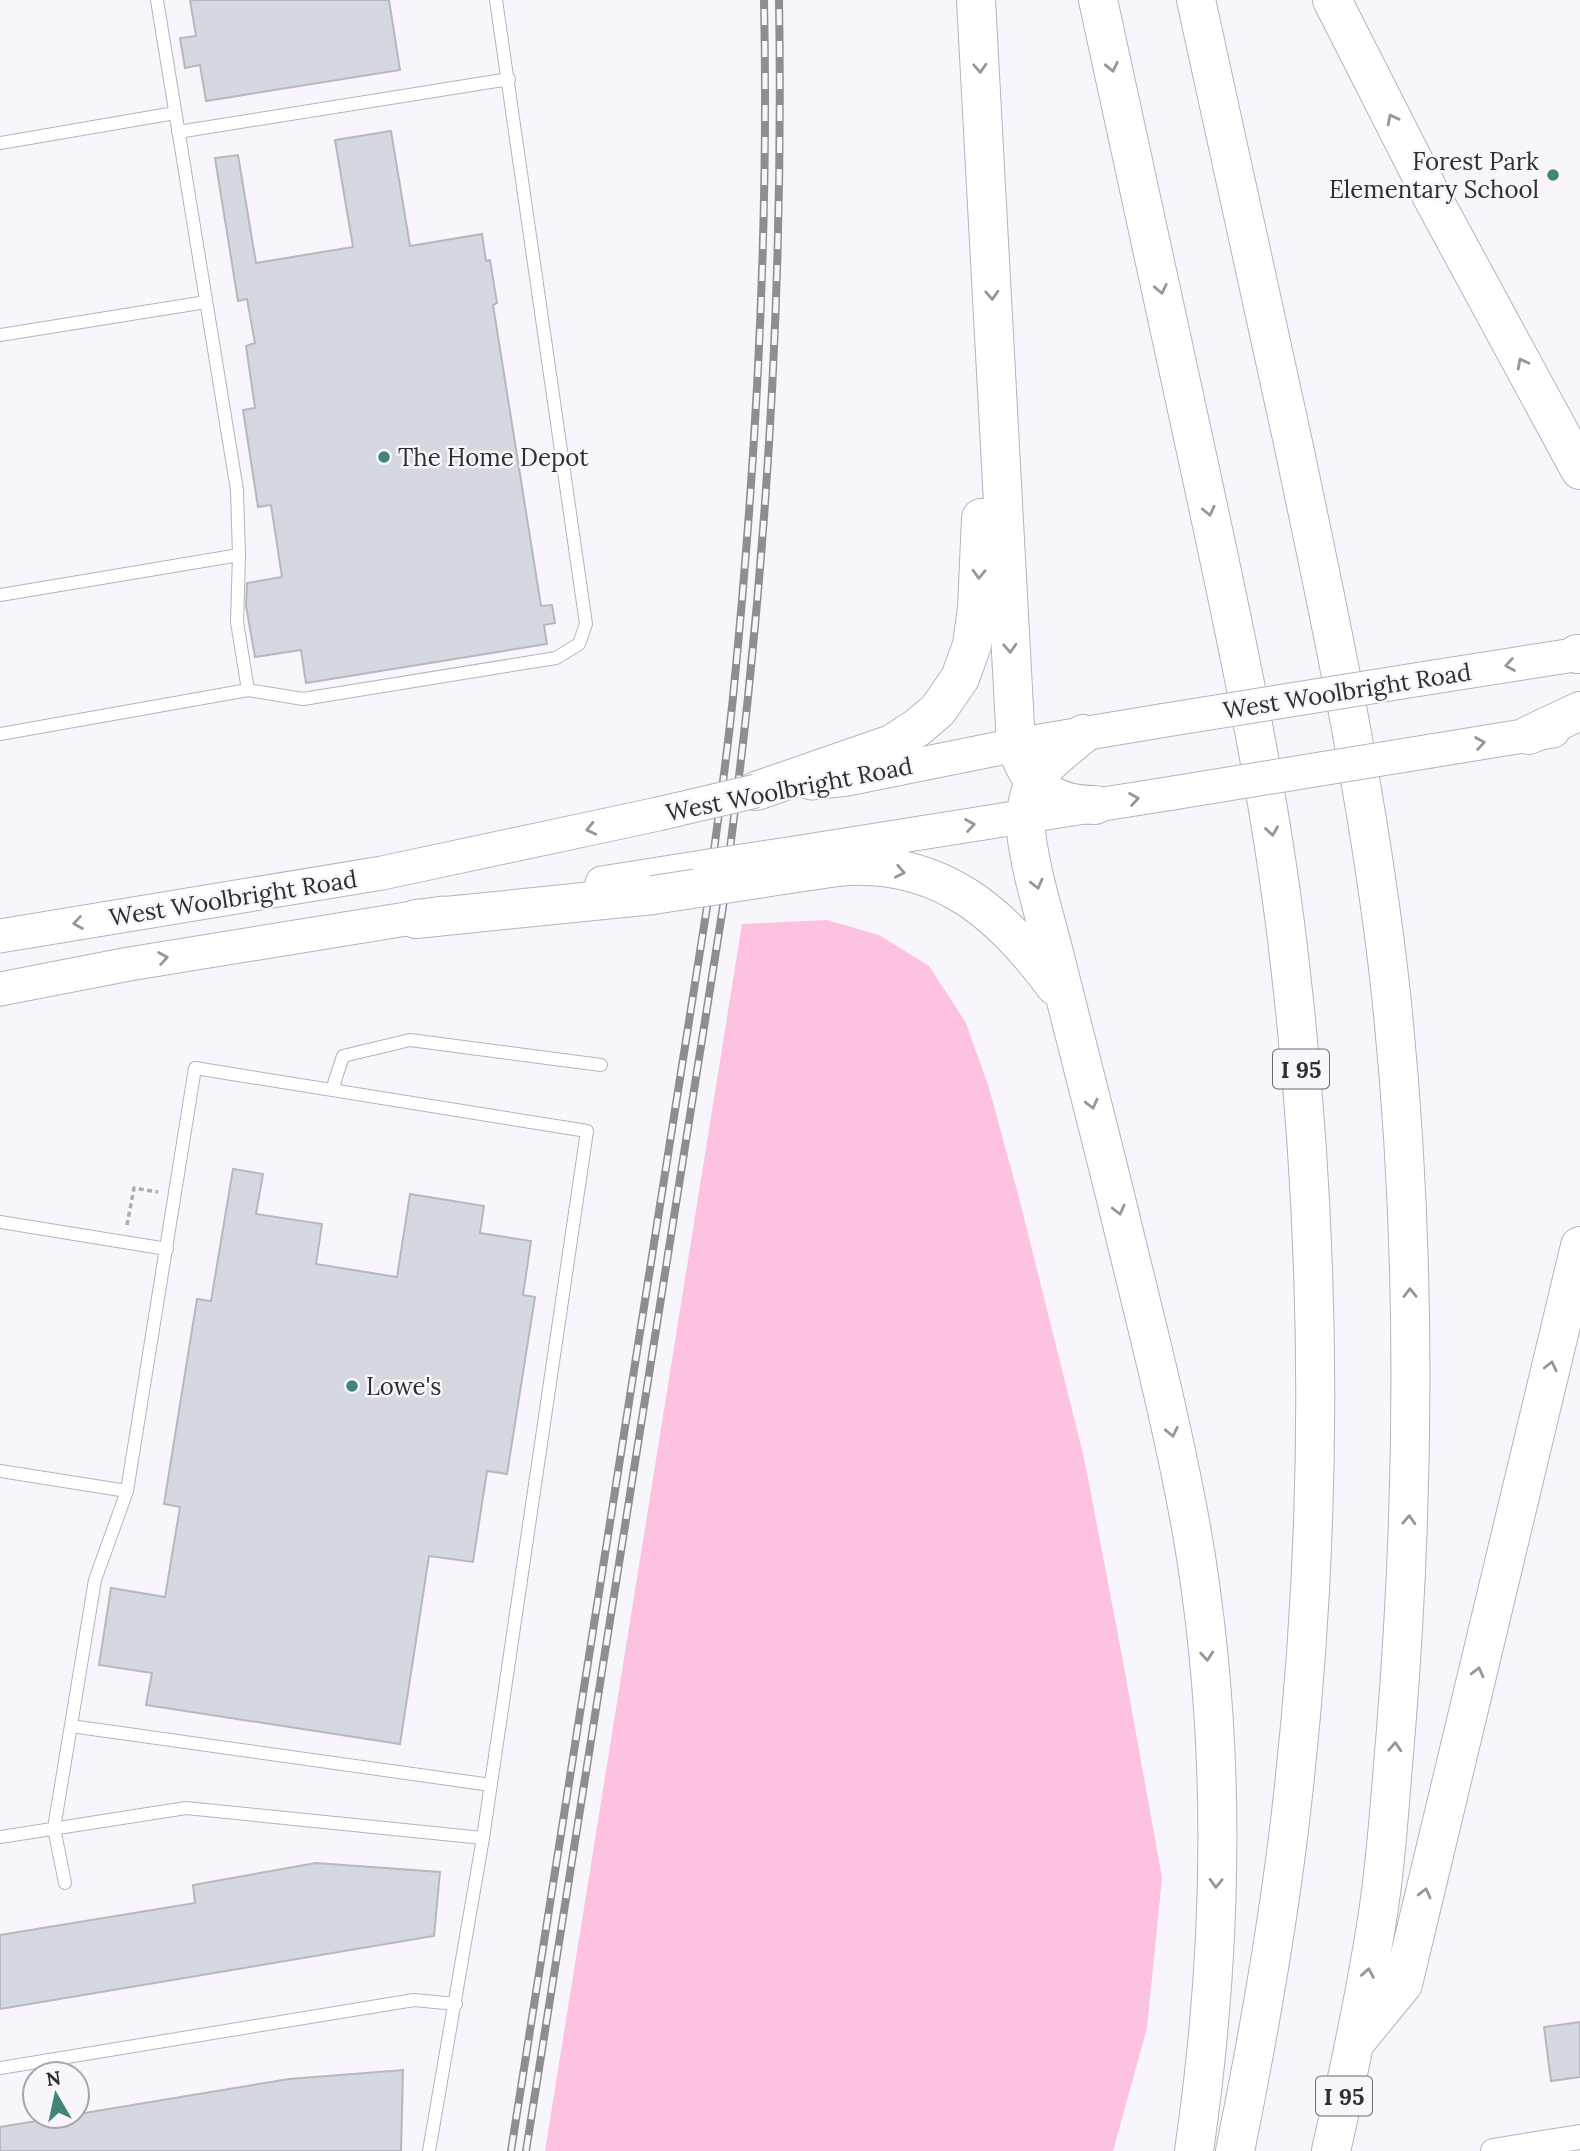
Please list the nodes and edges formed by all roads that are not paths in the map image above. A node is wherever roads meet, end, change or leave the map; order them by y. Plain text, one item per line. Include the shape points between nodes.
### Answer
1 (157, 0) edge
2 (496, 0) edge
3 (976, 0) edge
4 (1098, 0) edge
5 (1196, 0) edge
6 (1332, 0) edge
7 (509, 79) junction
8 (175, 113) junction
9 (178, 132) junction
10 (0, 143) edge
11 (206, 302) junction
12 (0, 335) edge
13 (994, 335) junction
14 (1580, 470) edge
15 (239, 555) junction
16 (0, 595) edge
17 (1579, 654) edge
18 (248, 690) junction
19 (1580, 711) edge
20 (1580, 727) edge
21 (0, 734) edge
22 (1083, 734) junction
23 (1529, 735) junction
24 (1016, 745) junction
25 (796, 781) junction
26 (755, 791) joint
27 (1029, 799) junction
28 (1095, 805) joint
29 (783, 865) junction
30 (416, 919) joint
31 (0, 936) edge
32 (0, 989) edge
33 (1065, 999) junction
34 (601, 1065) dead end
35 (332, 1090) junction
36 (0, 1222) edge
37 (1580, 1246) edge
38 (167, 1249) junction
39 (0, 1471) edge
40 (127, 1491) junction
41 (71, 1726) junction
42 (491, 1785) junction
43 (54, 1828) junction
44 (0, 1837) edge
45 (483, 1838) junction
46 (65, 1883) dead end
47 (456, 2004) junction
48 (1356, 2040) junction
49 (0, 2068) edge
50 (1580, 2137) edge
51 (429, 2151) edge
52 (1194, 2151) edge
53 (1236, 2151) edge
54 (1331, 2151) edge
55 (1493, 2151) edge

1 - 8 lane
2 - 7 lane
3 -> 13 highway
4 -> 53 highway, I 95 via 1255,732 1290,960 1310,1187 1315,1417 1307,1644 1275,1935
48 -> 5 highway, I 95 via 1391,1810 1410,1510 1409,1281 1397,1065 1371,849 1336,647
14 -> 6 highway
7 - 9 lane
7 - 18 lane via 586,624 579,644 556,658 303,699
8 - 9 lane
8 - 10 lane
9 - 11 lane
11 - 12 lane
11 - 15 lane via 237,490
13 -> 24 highway
13 -> 25 highway via 977,608 972,645 960,678 938,710 905,737
15 - 16 lane
15 - 18 lane via 237,622
17 -> 22 main road, West Woolbright Road, bridge
18 - 21 lane
19 - 23 highway
20 - 23 main road
22 - 24 main road, West Woolbright Road
22 - 27 highway via 1040,770
28 -> 23 main road, bridge
24 - 25 main road, West Woolbright Road via 847,779
24 - 27 highway
25 - 26 highway
26 -> 31 main road, West Woolbright Road, bridge via 382,873
27 - 28 highway via 1040,789 1064,801
29 -> 27 main road
27 -> 33 highway via 1028,848
29 - 30 highway, bridge
29 -> 33 highway via 865,867 908,873 950,887 1002,923
32 -> 30 main road, West Woolbright Road
33 -> 52 highway via 1170,1422 1206,1636 1217,1836 1213,1964
34 - 35 lane via 410,1040 343,1056
35 - 38 lane via 195,1068
35 - 42 lane via 587,1131
36 - 38 lane
48 -> 37 highway via 1403,1984
38 - 40 lane
39 - 40 lane
40 - 41 lane via 95,1580
41 - 42 lane
41 - 43 lane
42 - 45 lane
43 - 44 lane
43 - 45 lane via 186,1808
43 - 46 lane
45 - 47 lane
47 - 49 lane via 414,2000
47 - 51 lane
48 - 54 highway, I 95
50 - 55 street

